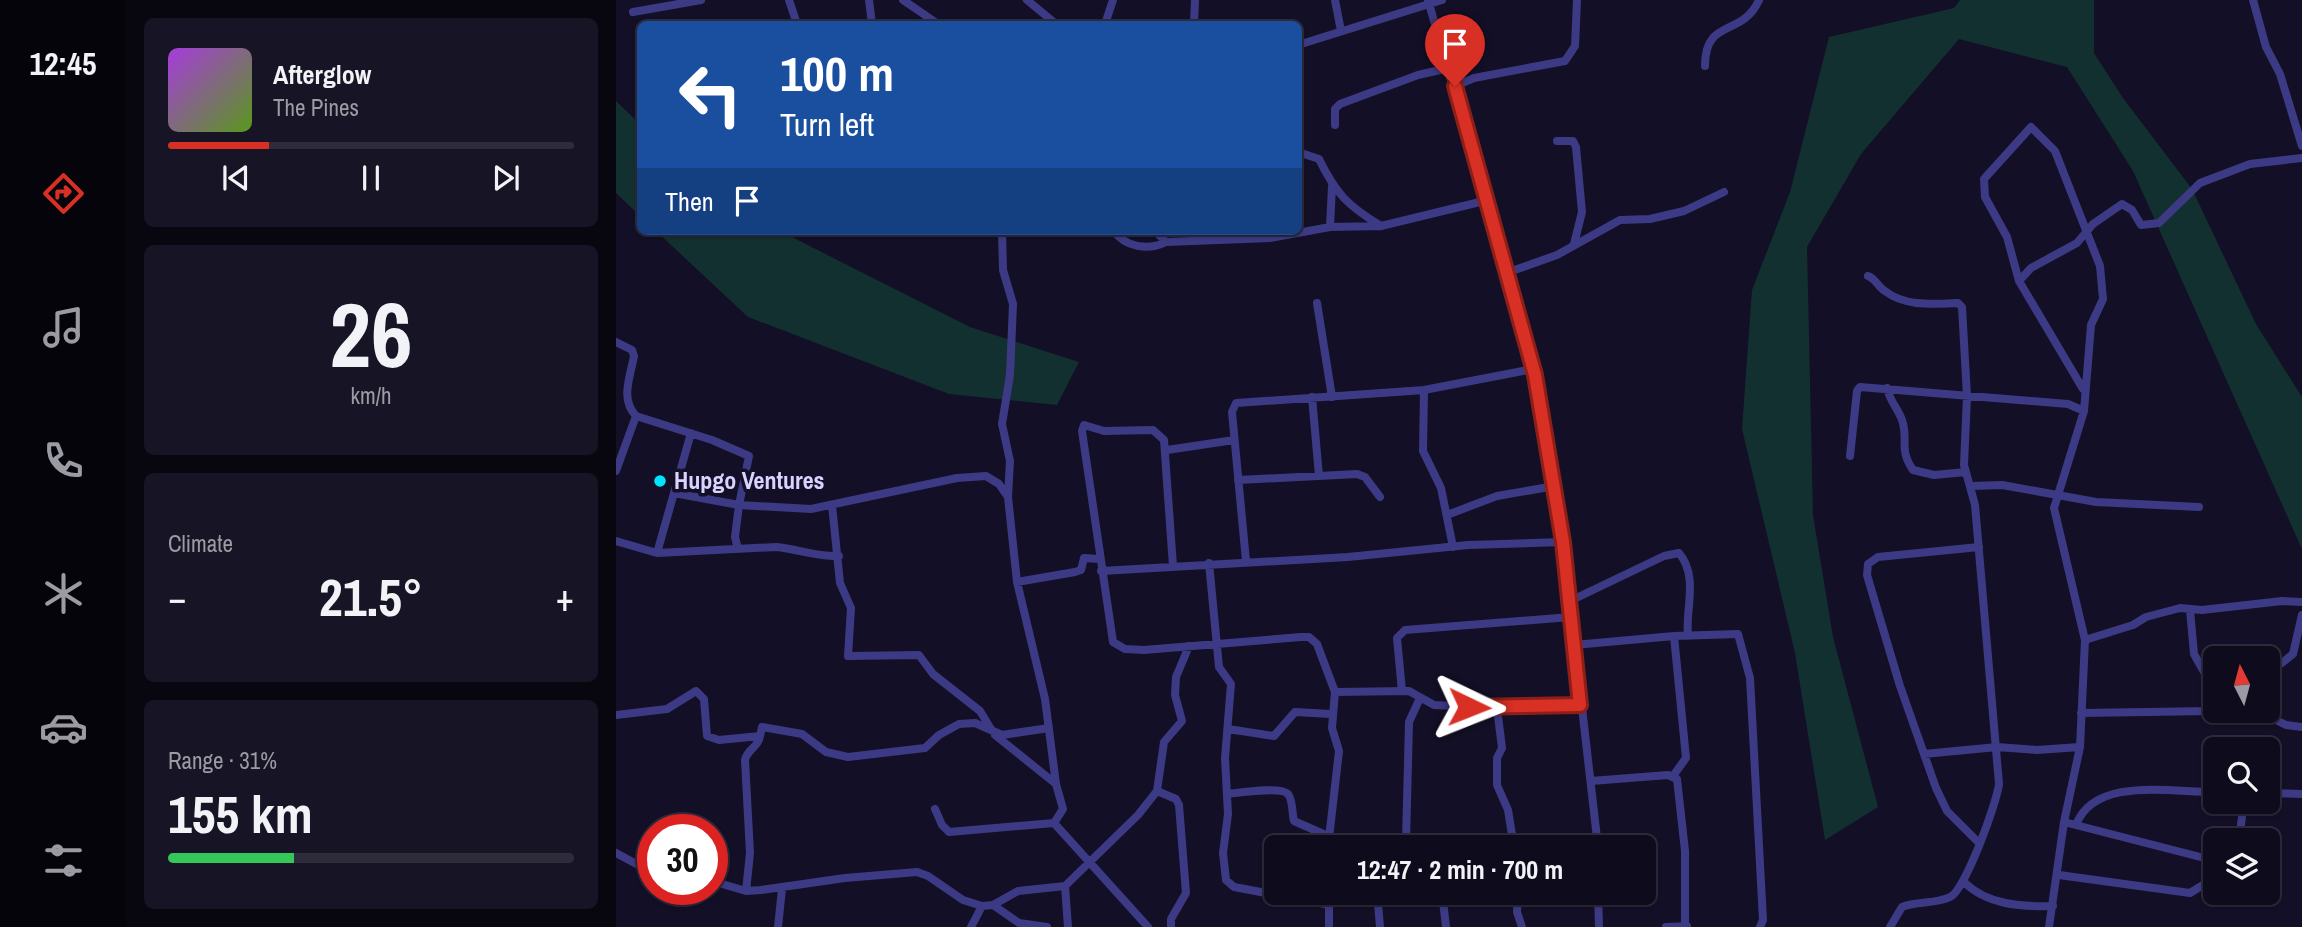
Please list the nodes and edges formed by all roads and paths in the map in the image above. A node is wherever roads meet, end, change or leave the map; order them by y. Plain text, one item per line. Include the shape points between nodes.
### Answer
1 (701, 0) edge
2 (789, 0) edge
3 (869, 0) edge
4 (903, 0) edge
5 (1027, 0) edge
6 (1113, 0) edge
7 (1195, 0) edge
8 (1335, 0) edge
9 (1442, 0) edge
10 (1577, 0) edge
11 (1759, 0) edge
12 (2253, 0) edge
13 (1428, 1) edge
14 (633, 12) dead end
15 (796, 21) edge
16 (872, 21) edge
17 (934, 21) edge
18 (1052, 21) edge
19 (1106, 21) edge
20 (1194, 21) edge
21 (1341, 31) junction
22 (1302, 44) edge
23 (1705, 66) dead end
24 (1449, 68) junction
25 (1455, 86) junction
26 (1335, 125) dead end
27 (1558, 141) dead end
28 (2302, 146) edge
29 (1302, 153) edge
30 (2302, 158) edge
31 (1332, 186) junction
32 (1724, 192) dead end
33 (1484, 201) junction
34 (1381, 226) junction
35 (1330, 228) junction
36 (2086, 232) junction
37 (1302, 233) edge
38 (1002, 235) edge
39 (1117, 235) edge
40 (1159, 235) edge
41 (1288, 235) edge
42 (1166, 242) junction
43 (1574, 244) junction
44 (1506, 274) junction
45 (1868, 275) dead end
46 (2019, 281) junction
47 (1317, 303) dead end
48 (616, 342) edge
49 (1533, 369) junction
50 (1887, 388) junction
51 (2083, 389) junction
52 (1424, 390) junction
53 (1967, 396) junction
54 (1312, 397) junction
55 (1332, 397) junction
56 (2084, 411) junction
57 (636, 416) junction
58 (691, 433) junction
59 (1234, 440) junction
60 (1167, 450) junction
61 (1850, 456) dead end
62 (616, 471) edge
63 (1966, 472) junction
64 (1319, 476) junction
65 (1238, 480) junction
66 (1555, 486) junction
67 (1971, 486) junction
68 (674, 493) junction
69 (2059, 496) junction
70 (1008, 497) junction
71 (1380, 497) dead end
72 (739, 505) junction
73 (832, 505) junction
74 (2199, 507) dead end
75 (1447, 515) junction
76 (616, 541) edge
77 (1563, 542) junction
78 (1453, 547) junction
79 (1979, 547) junction
80 (738, 549) junction
81 (657, 553) junction
82 (839, 556) junction
83 (1099, 559) junction
84 (1246, 561) junction
85 (1209, 563) junction
86 (1173, 566) junction
87 (1101, 570) junction
88 (1017, 582) junction
89 (1570, 601) junction
90 (2302, 602) edge
91 (2190, 610) junction
92 (2302, 615) edge
93 (1571, 617) junction
94 (1674, 636) junction
95 (1688, 636) junction
96 (2085, 640) junction
97 (1217, 643) junction
98 (1574, 645) junction
99 (1189, 646) junction
100 (2280, 664) edge
101 (2203, 670) edge
102 (1402, 691) junction
103 (1335, 692) junction
104 (1420, 698) junction
105 (1580, 705) junction
106 (1497, 708) junction
107 (2203, 711) edge
108 (2081, 713) junction
109 (1331, 714) junction
110 (616, 715) edge
111 (2280, 721) edge
112 (986, 727) junction
113 (2302, 727) edge
114 (1049, 728) junction
115 (1228, 729) junction
116 (761, 736) junction
117 (1997, 747) junction
118 (2080, 747) junction
119 (1924, 754) junction
120 (1674, 776) junction
121 (1591, 781) junction
122 (1056, 784) junction
123 (1157, 791) junction
124 (2203, 791) edge
125 (2280, 793) edge
126 (1227, 794) junction
127 (2302, 794) edge
128 (935, 809) dead end
129 (2064, 822) junction
130 (1054, 823) junction
131 (2076, 825) junction
132 (1326, 835) edge
133 (1328, 835) edge
134 (1406, 835) edge
135 (1512, 835) edge
136 (1597, 835) edge
137 (1978, 842) junction
138 (616, 853) edge
139 (2203, 858) edge
140 (637, 864) edge
141 (1088, 864) junction
142 (2059, 875) junction
143 (1964, 882) junction
144 (2203, 884) edge
145 (728, 886) edge
146 (1065, 886) junction
147 (782, 889) junction
148 (746, 891) junction
149 (1264, 892) edge
150 (993, 905) junction
151 (1330, 905) edge
152 (1378, 905) edge
153 (1443, 905) edge
154 (1517, 905) edge
155 (1598, 905) edge
156 (982, 906) junction
157 (2053, 906) junction
158 (1686, 926) edge
159 (778, 927) edge
160 (971, 927) edge
161 (1047, 927) edge
162 (1068, 927) edge
163 (1149, 927) edge
164 (1171, 927) edge
165 (1329, 927) edge
166 (1380, 927) edge
167 (1446, 927) edge
168 (1522, 927) edge
169 (1599, 927) edge
170 (1666, 927) edge
171 (1760, 927) edge
172 (1890, 927) edge
173 (2049, 927) edge

1 - 14 street
2 - 15 street
3 - 16 street
4 - 17 street
5 - 18 street
6 - 19 street
7 - 20 street
8 - 21 street
9 - 13 street
10 - 25 street via 1575,46 1565,61 1474,78
11 - 23 street via 1738,24 1714,34 1705,47
12 - 28 street
13 - 21 street
13 - 24 street
21 - 22 street
24 - 25 street
24 - 26 street via 1340,104 1335,109
25 - 33 street
27 - 43 street via 1573,141 1576,147 1582,212
29 - 31 street via 1319,159
30 - 36 street via 2250,164 2200,183 2159,223 2141,225 2122,204
31 - 34 street via 1345,203
31 - 35 street
32 - 43 street via 1684,211 1620,220
33 - 34 street
33 - 44 street
34 - 35 street
35 - 37 street
36 - 46 street via 2077,243 2031,268
36 - 46 street via 2055,151 2034,128 2028,128 1983,184 1985,197 2007,237
36 - 51 street via 2100,266 2103,299 2091,325
38 - 70 street via 1003,271 1013,304 1002,424 1010,461
39 - 42 street via 1137,246
40 - 42 street
41 - 42 street
43 - 44 street
44 - 49 street
45 - 53 street via 1899,299 1961,304
46 - 51 street
47 - 55 street
48 - 57 street via 632,350 634,356 625,398
49 - 52 street
49 - 66 street
50 - 53 street
50 - 61 street via 1858,388
50 - 63 street via 1901,417 1903,450 1913,470 1934,475
51 - 56 street
52 - 55 street
52 - 75 street via 1423,451 1438,477
53 - 56 street via 2068,404
53 - 63 street
54 - 55 street
54 - 59 street via 1240,401 1232,412
54 - 64 street
56 - 69 street
57 - 58 street
57 - 62 street
58 - 68 street
58 - 72 street via 749,456
59 - 60 street
59 - 65 street
60 - 83 street via 1153,430 1082,427
60 - 86 street
63 - 67 street
64 - 65 street
64 - 71 street via 1361,475
65 - 84 street
66 - 75 street via 1497,496
66 - 77 street
67 - 69 street via 2002,485
67 - 79 street
68 - 72 street
68 - 81 street
69 - 74 street
69 - 96 street via 2055,519
70 - 73 street via 991,479 975,476 893,489
70 - 88 street
72 - 73 street via 811,509
72 - 80 street
73 - 82 street
75 - 78 street
76 - 81 street
77 - 78 street
77 - 89 street
78 - 84 street
79 - 117 street
79 - 119 street via 1878,557 1868,564 1868,583
80 - 81 street
80 - 82 street via 776,547 817,557
82 - 112 street via 840,583 851,608 848,656 919,655 933,674 980,711
83 - 87 street
83 - 88 street via 1084,558 1081,570 1075,572
84 - 85 street
85 - 86 street
85 - 97 street
86 - 87 street
87 - 99 street via 1113,642 1133,650
88 - 114 street
89 - 93 street
89 - 95 street via 1679,553 1691,589
90 - 91 street
91 - 96 street via 2160,612
91 - 101 street via 2194,654
92 - 100 street via 2293,654
93 - 98 street
93 - 102 street via 1405,630 1397,638
94 - 95 street
94 - 98 street
94 - 120 street via 1686,758
95 - 171 street via 1736,633 1748,670 1760,851
96 - 108 street
97 - 99 street
97 - 103 street via 1309,638 1320,650
97 - 115 street via 1219,667 1231,684
98 - 105 street
99 - 123 street via 1176,677 1182,721 1164,743
102 - 103 street
102 - 104 street
103 - 109 street
104 - 106 street via 1434,705
104 - 134 street via 1409,722
105 - 106 street
105 - 121 street
106 - 135 street via 1502,748 1497,758 1497,785 1508,810
107 - 108 street
108 - 118 street
109 - 115 street via 1295,712 1274,736
109 - 133 street via 1339,751
110 - 116 street via 667,709 696,691 704,699 706,736 719,740
111 - 113 street
112 - 114 street via 1002,735
112 - 116 street via 959,724 925,748 848,757 826,751 795,732 762,727
112 - 122 street
114 - 122 street
115 - 126 street
116 - 148 street via 745,760 750,853
117 - 118 street
117 - 119 street
117 - 137 street via 1998,799
118 - 129 street
119 - 137 street via 1947,811
120 - 121 street
120 - 158 street via 1685,851
121 - 136 street
122 - 130 street via 1063,809
123 - 141 street
123 - 164 street via 1179,805 1186,893
124 - 131 street via 2132,790 2086,809
125 - 127 street
126 - 132 street via 1284,792 1294,821
126 - 149 street via 1223,861 1229,885
128 - 130 street via 949,832
129 - 131 street
129 - 142 street
130 - 141 street
131 - 139 street
137 - 143 street
138 - 140 street
141 - 146 street
141 - 163 street
142 - 144 street via 2190,892
142 - 157 street
143 - 157 street via 1994,900
143 - 172 street via 1950,898 1902,907
145 - 148 street
146 - 150 street via 1018,891
146 - 162 street
147 - 148 street
147 - 156 street via 845,878 917,873
147 - 159 street
150 - 156 street
150 - 161 street via 1019,923
151 - 165 street
152 - 166 street
153 - 167 street
154 - 168 street
155 - 169 street
156 - 160 street
157 - 173 street
158 - 170 street

